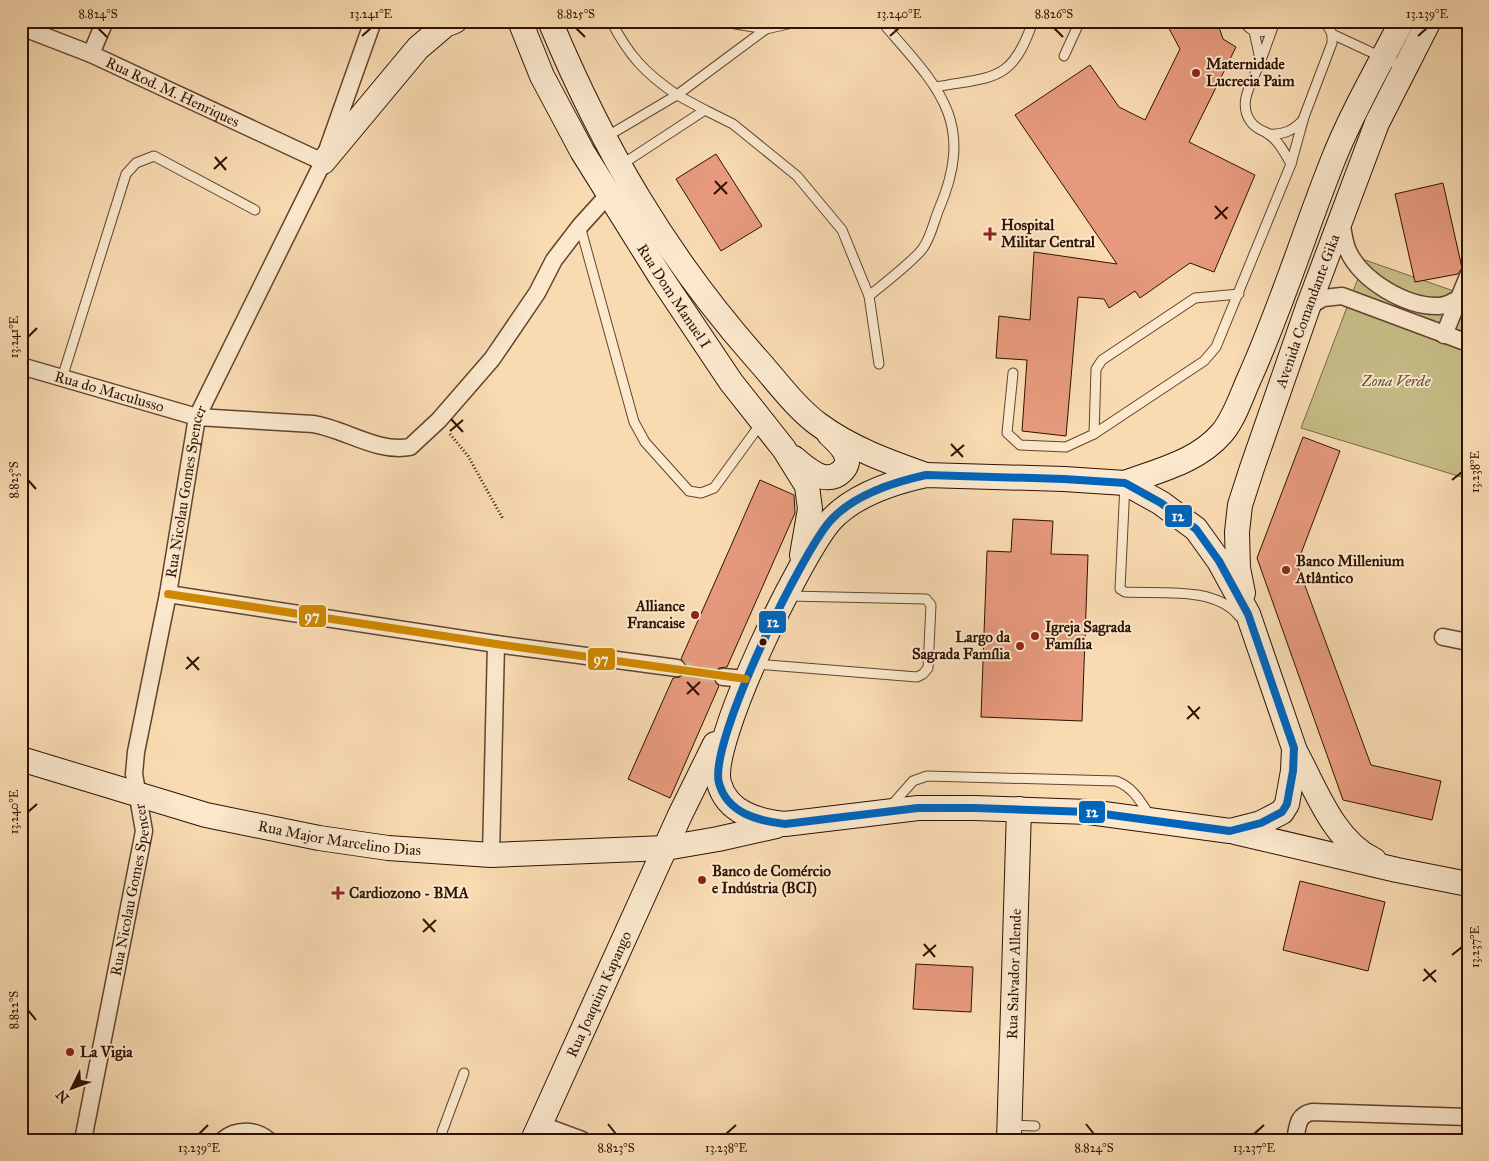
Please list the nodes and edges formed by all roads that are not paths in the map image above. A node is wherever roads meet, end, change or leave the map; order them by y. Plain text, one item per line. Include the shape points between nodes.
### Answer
1 (104, 21) edge
2 (373, 21) edge
3 (456, 21) edge
4 (520, 21) edge
5 (550, 21) edge
6 (611, 21) edge
7 (717, 21) edge
8 (801, 21) edge
9 (881, 21) edge
10 (1034, 21) edge
11 (1080, 21) edge
12 (1244, 21) edge
13 (1326, 21) edge
14 (1402, 21) edge
15 (1429, 21) edge
16 (1274, 24) edge
17 (21, 27) edge
18 (766, 30) junction
19 (1254, 31) junction
20 (1332, 34) junction
21 (91, 54) junction
22 (1064, 56) dead end
23 (1384, 57) junction
24 (1261, 62) junction
25 (1405, 68) junction
26 (936, 87) junction
27 (678, 95) junction
28 (705, 110) junction
29 (1304, 117) junction
30 (1268, 134) junction
31 (604, 138) junction
32 (323, 162) junction
33 (1291, 164) junction
34 (620, 166) junction
35 (608, 194) junction
36 (255, 210) dead end
37 (1342, 221) junction
38 (580, 226) junction
39 (1468, 276) edge
40 (1239, 294) junction
41 (869, 296) junction
42 (1460, 298) junction
43 (1308, 307) junction
44 (1444, 335) junction
45 (1468, 343) edge
46 (879, 364) dead end
47 (21, 366) edge
48 (1012, 374) dead end
49 (62, 378) junction
50 (197, 418) junction
51 (762, 422) junction
52 (819, 425) junction
53 (1094, 434) junction
54 (784, 449) junction
55 (926, 475) junction
56 (1125, 483) junction
57 (798, 569) junction
58 (168, 594) junction
59 (786, 596) junction
60 (1250, 624) junction
61 (1443, 637) dead end
62 (1468, 642) edge
63 (496, 644) junction
64 (677, 668) tunnel mouth
65 (740, 679) junction
66 (1294, 748) junction
67 (21, 758) edge
68 (138, 793) junction
69 (1019, 809) junction
70 (887, 811) junction
71 (1153, 820) junction
72 (785, 824) junction
73 (1230, 831) junction
74 (666, 848) junction
75 (491, 855) junction
76 (1397, 870) junction
77 (1468, 884) edge
78 (464, 1073) dead end
79 (1468, 1117) edge
80 (1034, 1126) dead end
81 (536, 1132) edge
82 (1009, 1132) edge
83 (87, 1139) edge
84 (223, 1140) edge
85 (268, 1140) edge
86 (444, 1140) edge
87 (582, 1140) edge
88 (1296, 1140) edge

1 - 21 street
2 - 32 street, Rua Nicolau Gomes Spencer
3 - 32 street via 445,25 418,48
4 - 35 street, Rua Dom Manuel I via 559,112
5 - 31 street, Rua Dom Manuel I
6 - 27 lane via 636,62 651,77
7 - 18 lane
8 - 18 lane
9 - 26 lane
10 - 26 lane via 1015,61 999,75
11 - 22 lane
12 - 19 lane
13 - 20 lane
14 - 23 street, Avenida Comandante Gika
15 - 25 street, Avenida Comandante Gika
16 - 19 lane via 1264,32
16 - 24 lane
17 - 21 street, Rua Rod. M. Henriques
18 - 27 lane
19 - 24 lane
20 - 23 lane
20 - 29 lane via 1332,43
21 - 32 street, Rua Rod. M. Henriques
23 - 25 lane
23 - 56 street, Avenida Comandante Gika via 1334,158 1265,344 1230,421 1207,448 1182,463
24 - 30 lane via 1247,92 1246,113 1255,126
25 - 37 street, Avenida Comandante Gika via 1377,123
26 - 41 lane via 954,129 955,155 946,192 923,248
27 - 28 lane
27 - 31 lane
28 - 34 lane
28 - 41 lane via 733,124 797,176 842,230
29 - 30 lane via 1289,132
29 - 33 lane
30 - 33 lane
31 - 34 street, Rua Dom Manuel I
32 - 50 street, Rua Nicolau Gomes Spencer
33 - 40 lane
34 - 52 street, Rua Dom Manuel I via 691,280 799,408
35 - 38 street, Rua do Maculusso
35 - 51 street, Rua Dom Manuel I via 731,382
36 - 49 lane via 154,156 136,163 126,174
37 - 42 street via 1347,250 1358,266 1398,297 1424,305 1441,306
37 - 43 street, Avenida Comandante Gika
38 - 50 street, Rua do Maculusso via 554,260 537,293 492,359 439,420 410,447 388,448 320,425
38 - 51 lane via 634,422 646,442 689,491 701,493 714,488
39 - 42 street
40 - 53 lane via 1216,347 1204,361
40 - 53 lane via 1195,298 1102,360 1096,369
41 - 46 lane
42 - 44 street
43 - 44 street via 1323,298 1342,296
43 - 60 street, Avenida Comandante Gika via 1240,505 1238,568
44 - 45 street
47 - 49 street, Rua do Maculusso
48 - 53 lane via 1007,433 1020,445 1066,447
49 - 50 street, Rua do Maculusso
50 - 58 street, Rua Nicolau Gomes Spencer
51 - 54 street, Rua Dom Manuel I
52 - 54 street via 845,451 848,461 838,475 822,477
52 - 55 street, Rua Dom Manuel I via 871,455
54 - 57 street, Rua Dom Manuel I via 807,486 810,509
55 - 56 street
55 - 57 street via 891,483 862,497 832,518
56 - 60 street via 1161,503 1196,529 1219,561
56 - 60 lane via 1120,589 1125,592 1217,598
57 - 59 street
58 - 63 street
58 - 68 street, Rua Nicolau Gomes Spencer via 136,752 134,774
59 - 65 street
59 - 65 lane via 926,599 931,605 928,668 917,677
60 - 66 street
61 - 62 street
63 - 64 street
63 - 75 street
65 - 72 street via 717,773 722,793 745,814 766,822
65 - 74 street, Rua Joaquim Kapango
66 - 73 street via 1291,793 1282,812 1261,823
66 - 76 street via 1343,836 1361,854
67 - 68 street, Rua Major Marcelino Dias
68 - 75 street, Rua Major Marcelino Dias via 206,815 319,838 388,848
68 - 83 street, Rua Nicolau Gomes Spencer via 144,831
69 - 70 street via 918,808
69 - 71 street via 1089,812
69 - 82 street, Rua Salvador Allende
70 - 71 lane via 905,787 913,780 927,776 1116,781 1126,784 1134,792
70 - 72 street
71 - 73 street
72 - 74 street, Rua Major Marcelino Dias
73 - 76 street
74 - 75 street, Rua Major Marcelino Dias
74 - 81 street, Rua Joaquim Kapango
76 - 77 street
78 - 86 lane via 442,1132
79 - 88 street via 1304,1113 1299,1120
80 - 82 lane
81 - 87 street
84 - 85 street via 240,1131 256,1132

